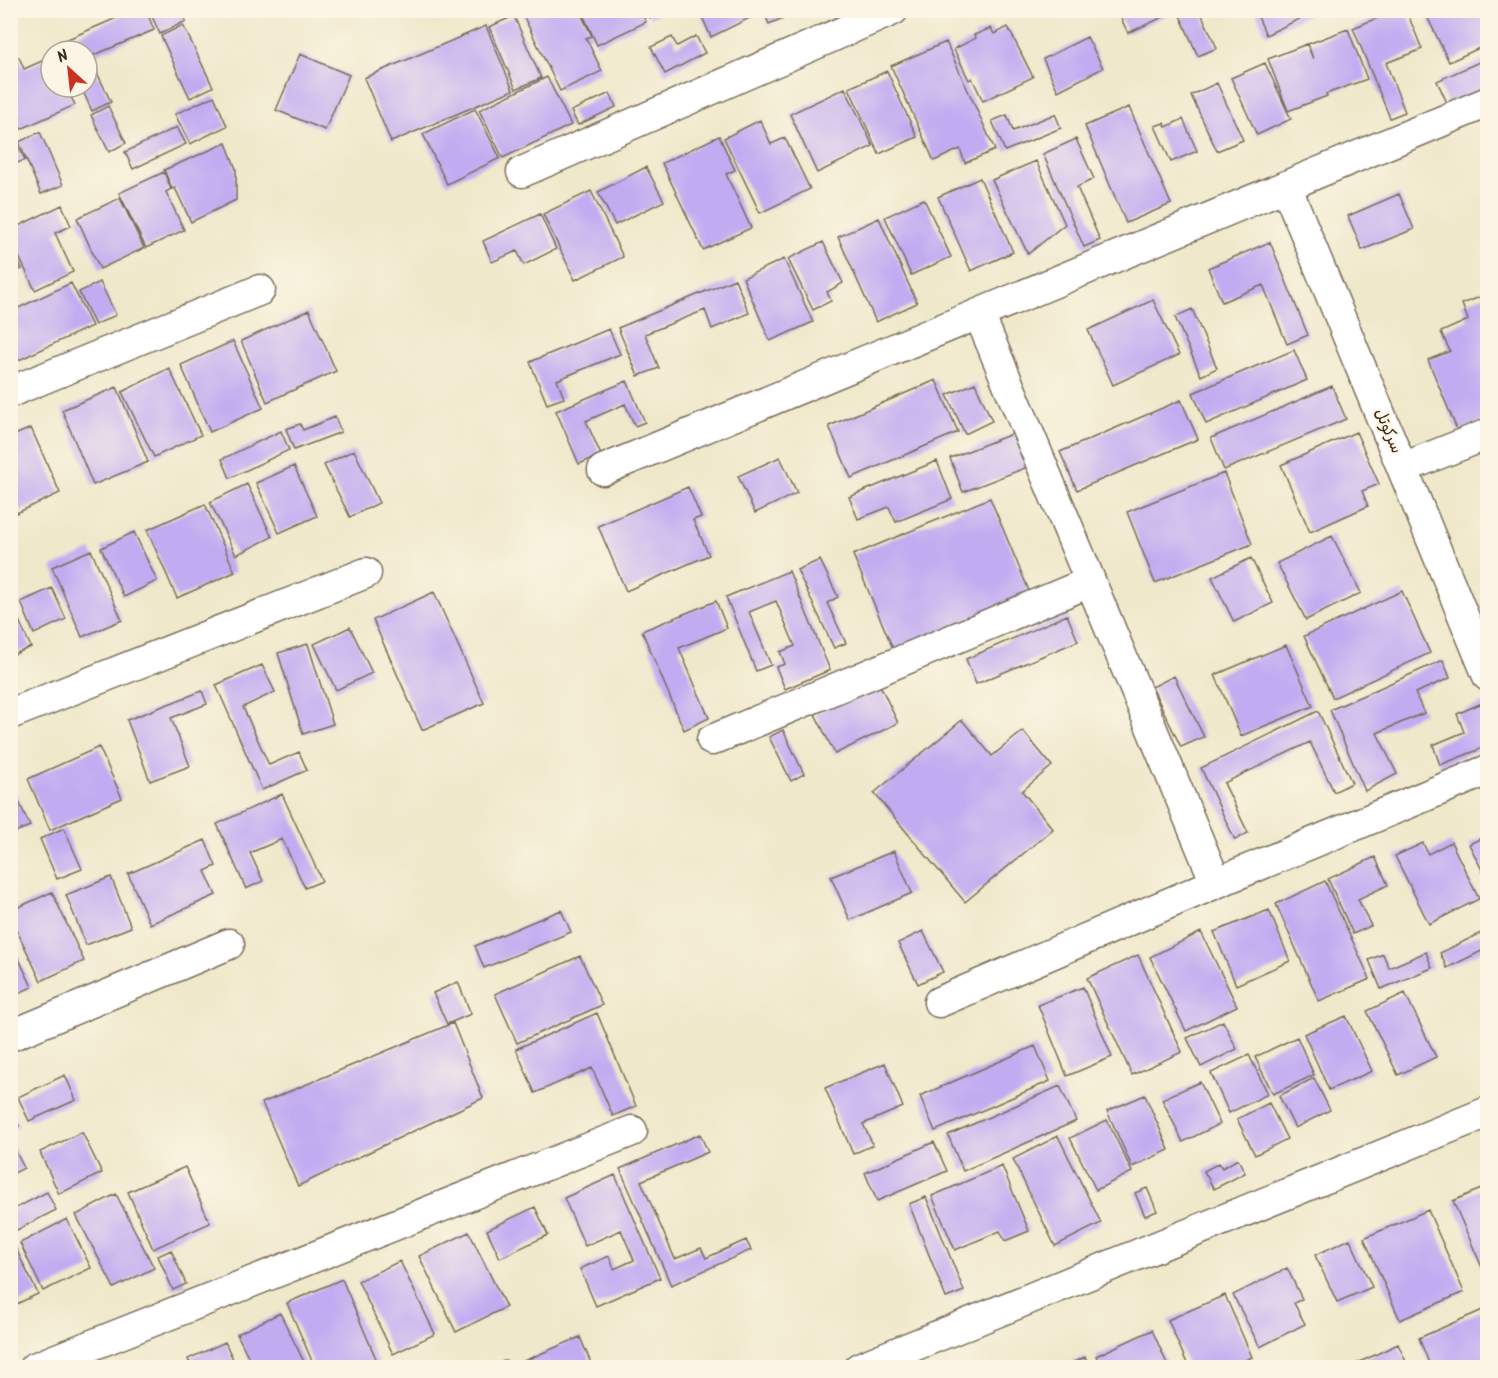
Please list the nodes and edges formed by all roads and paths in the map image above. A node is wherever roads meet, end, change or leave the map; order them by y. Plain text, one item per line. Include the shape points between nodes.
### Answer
1 (893, 10) edge
2 (1488, 102) edge
3 (522, 172) dead end
4 (1286, 186) junction
5 (260, 290) dead end
6 (979, 314) junction
7 (10, 392) edge
8 (1488, 434) edge
9 (1403, 468) junction
10 (603, 470) dead end
11 (366, 573) dead end
12 (1090, 582) junction
13 (1488, 676) edge
14 (10, 714) edge
15 (712, 740) dead end
16 (1488, 770) edge
17 (1216, 883) junction
18 (230, 944) dead end
19 (939, 1002) dead end
20 (10, 1036) edge
21 (1488, 1112) edge
22 (632, 1131) dead end
23 (34, 1368) edge
24 (860, 1368) edge

1 - 3 street
2 - 4 street
4 - 6 street
4 - 9 street, سرکوتل
5 - 7 street
6 - 10 street
6 - 12 street
8 - 9 street
9 - 13 street, سرکوتل
11 - 14 street
12 - 15 street
12 - 17 street
16 - 17 street
17 - 19 street
18 - 20 street
21 - 24 street
22 - 23 street

